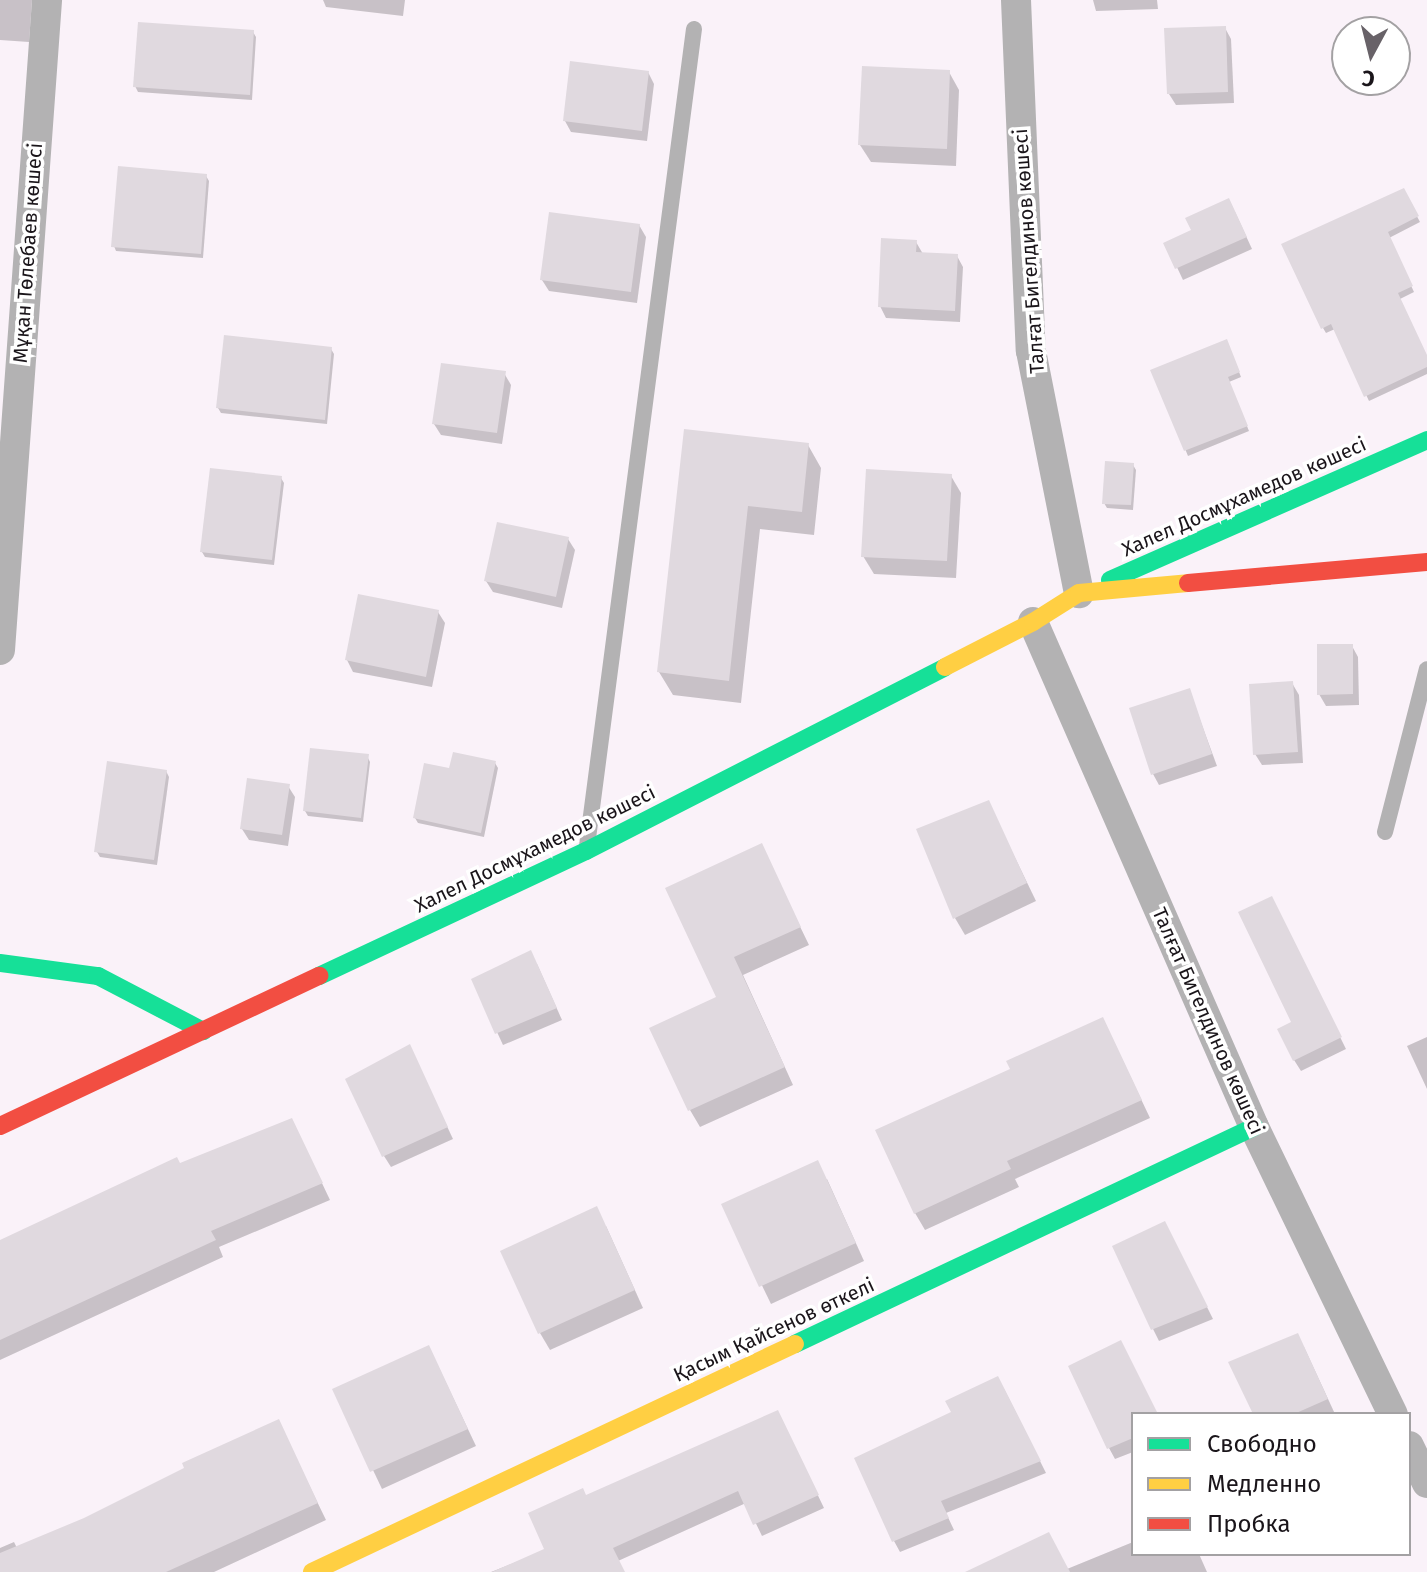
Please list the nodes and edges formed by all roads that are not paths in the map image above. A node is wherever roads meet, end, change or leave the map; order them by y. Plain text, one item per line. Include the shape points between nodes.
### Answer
1 (47, 0) edge
2 (1016, 0) edge
3 (694, 29) dead end
4 (1427, 440) edge
5 (1426, 566) edge
6 (1079, 593) junction
7 (1033, 622) junction
8 (0, 650) edge
9 (1427, 669) edge
10 (1385, 832) dead end
11 (586, 851) junction
12 (0, 963) edge
13 (203, 1031) junction
14 (0, 1126) edge
15 (1254, 1127) junction
16 (1392, 1412) edge
17 (1411, 1450) edge
18 (1427, 1483) edge
19 (312, 1572) edge

1 - 8 street, Мұқан Төлебаев көшесі
2 - 6 street, Талғат Бигелдинов көшесі via 1031,351
3 - 11 lane
4 - 6 street, Халел Досмұхамедов көшесі
5 - 6 street, Халел Досмұхамедов көшесі
6 - 7 street, Халел Досмұхамедов көшесі
7 - 11 street, Халел Досмұхамедов көшесі
7 - 15 street, Талғат Бигелдинов көшесі
9 - 10 lane
11 - 13 street, Халел Досмұхамедов көшесі
12 - 13 street via 98,976
13 - 14 street, Халел Досмұхамедов көшесі
15 - 16 street, Талғат Бигелдинов көшесі
15 - 19 street, Қасым Қайсенов өткелі
17 - 18 street

